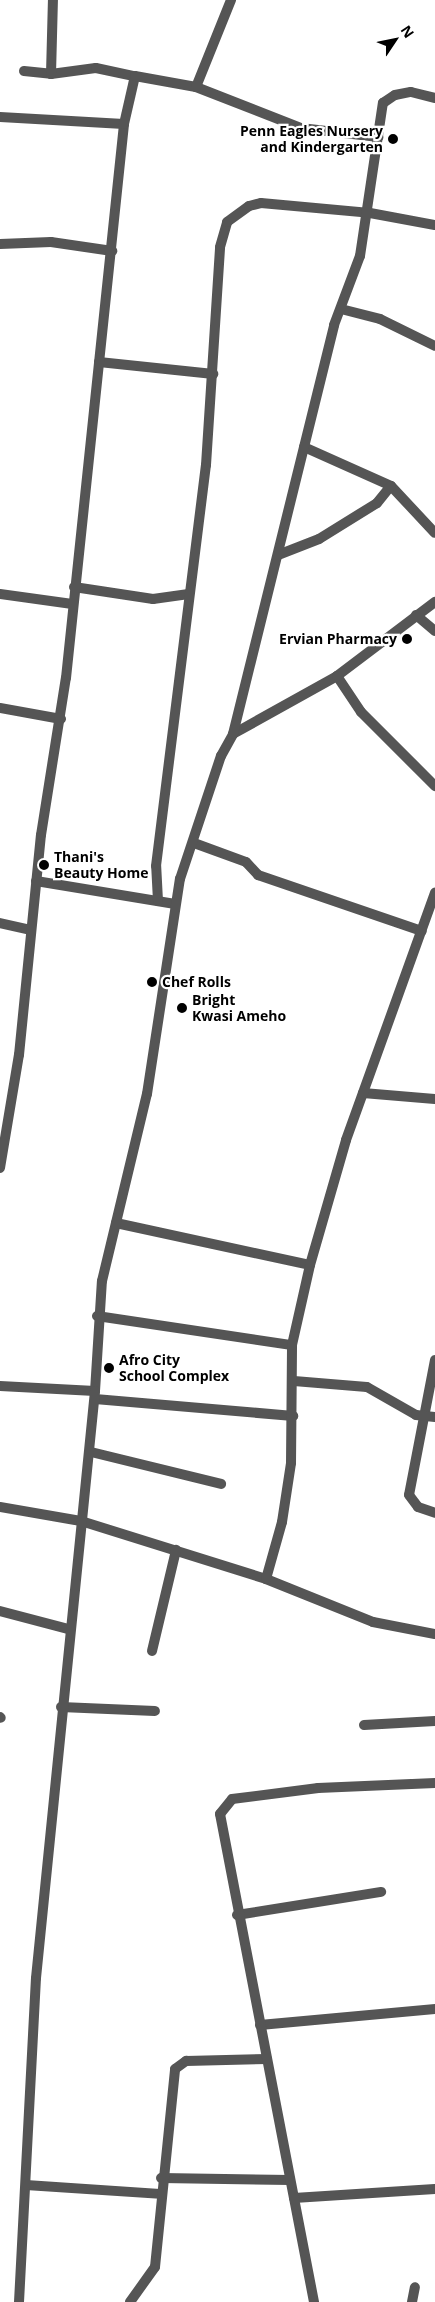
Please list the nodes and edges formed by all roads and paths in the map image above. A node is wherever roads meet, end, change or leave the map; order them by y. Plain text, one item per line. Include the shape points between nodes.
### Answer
1 (53, 0) edge
2 (231, 0) edge
3 (24, 71) dead end
4 (51, 74) junction
5 (135, 76) junction
6 (196, 87) junction
7 (435, 98) edge
8 (0, 117) edge
9 (124, 124) junction
10 (378, 137) junction
11 (370, 213) junction
12 (435, 225) edge
13 (0, 244) edge
14 (112, 251) junction
15 (341, 309) junction
16 (435, 346) edge
17 (99, 362) junction
18 (213, 374) junction
19 (304, 447) junction
20 (391, 486) junction
21 (435, 533) edge
22 (278, 555) junction
23 (74, 587) junction
24 (0, 594) edge
25 (189, 594) junction
26 (435, 602) edge
27 (72, 604) junction
28 (416, 615) junction
29 (435, 631) edge
30 (337, 676) junction
31 (0, 708) edge
32 (60, 719) junction
33 (233, 734) junction
34 (435, 786) edge
35 (194, 843) junction
36 (36, 882) junction
37 (435, 893) edge
38 (158, 901) junction
39 (175, 904) junction
40 (0, 923) edge
41 (30, 930) junction
42 (422, 931) junction
43 (363, 1093) junction
44 (435, 1099) edge
45 (0, 1168) edge
46 (116, 1222) junction
47 (310, 1265) junction
48 (97, 1316) junction
49 (292, 1345) junction
50 (435, 1360) edge
51 (294, 1381) junction
52 (0, 1386) edge
53 (95, 1395) junction
54 (293, 1416) junction
55 (422, 1417) junction
56 (435, 1417) edge
57 (91, 1452) junction
58 (221, 1484) dead end
59 (0, 1507) edge
60 (435, 1513) edge
61 (81, 1521) junction
62 (176, 1550) junction
63 (266, 1579) junction
64 (0, 1611) edge
65 (68, 1629) junction
66 (435, 1634) edge
67 (152, 1651) dead end
68 (61, 1707) junction
69 (155, 1711) dead end
70 (435, 1721) edge
71 (364, 1725) dead end
72 (435, 1784) edge
73 (381, 1892) dead end
74 (236, 1915) junction
75 (435, 2009) edge
76 (260, 2025) junction
77 (267, 2058) junction
78 (161, 2178) junction
79 (290, 2180) junction
80 (26, 2185) junction
81 (435, 2189) edge
82 (160, 2194) junction
83 (294, 2198) junction
84 (415, 2287) dead end
85 (19, 2302) edge
86 (130, 2302) edge
87 (314, 2302) edge
88 (412, 2302) edge

1 - 4 street
2 - 6 street
3 - 4 street
4 - 5 street via 96,68
5 - 6 street
5 - 9 street
6 - 10 street via 301,128
7 - 10 street via 411,92 389,98 383,104
8 - 9 street
9 - 14 street
10 - 11 street
11 - 12 street
11 - 15 street
11 - 18 street via 261,203 249,206 227,222 220,247
13 - 14 street via 51,242
14 - 17 street
15 - 16 street via 380,320
15 - 19 street
17 - 18 street
17 - 23 street
18 - 25 street
19 - 20 street
19 - 22 street
20 - 21 street
20 - 22 street via 377,503 319,539
22 - 33 street
23 - 25 street via 153,599
23 - 27 street
24 - 27 street
25 - 38 street via 156,866
26 - 28 street
27 - 32 street
28 - 29 street
28 - 30 street
30 - 33 street
30 - 34 street via 361,712
31 - 32 street
32 - 36 street
33 - 35 street via 221,756
35 - 39 street
35 - 42 street via 246,862 258,875
36 - 38 street
36 - 41 street
37 - 42 street
38 - 39 street
39 - 46 street via 147,1094
40 - 41 street
41 - 45 street via 19,1055
42 - 43 street
43 - 44 street
43 - 47 street
46 - 47 street
46 - 48 street
47 - 49 street
48 - 49 street
48 - 53 street
49 - 51 street
50 - 55 street
51 - 54 street
51 - 55 street via 367,1387
52 - 53 street
53 - 54 street
53 - 57 street
54 - 63 street via 282,1522
55 - 56 street
55 - 60 street via 409,1495 418,1507
57 - 58 street
57 - 61 street
59 - 61 street
61 - 62 street
61 - 65 street
62 - 63 street
62 - 67 street
63 - 66 street via 373,1622
64 - 65 street
65 - 68 street
68 - 69 street
68 - 80 street via 36,1978
70 - 71 street
72 - 74 street via 318,1788 226,1803 220,1814
73 - 74 street
74 - 76 street
75 - 76 street
76 - 77 street
77 - 78 street via 186,2060 175,2070
77 - 79 street
78 - 79 street
78 - 82 street
79 - 83 street
80 - 82 street
80 - 85 street
81 - 83 street
82 - 86 street via 155,2267
83 - 87 street
84 - 88 street

